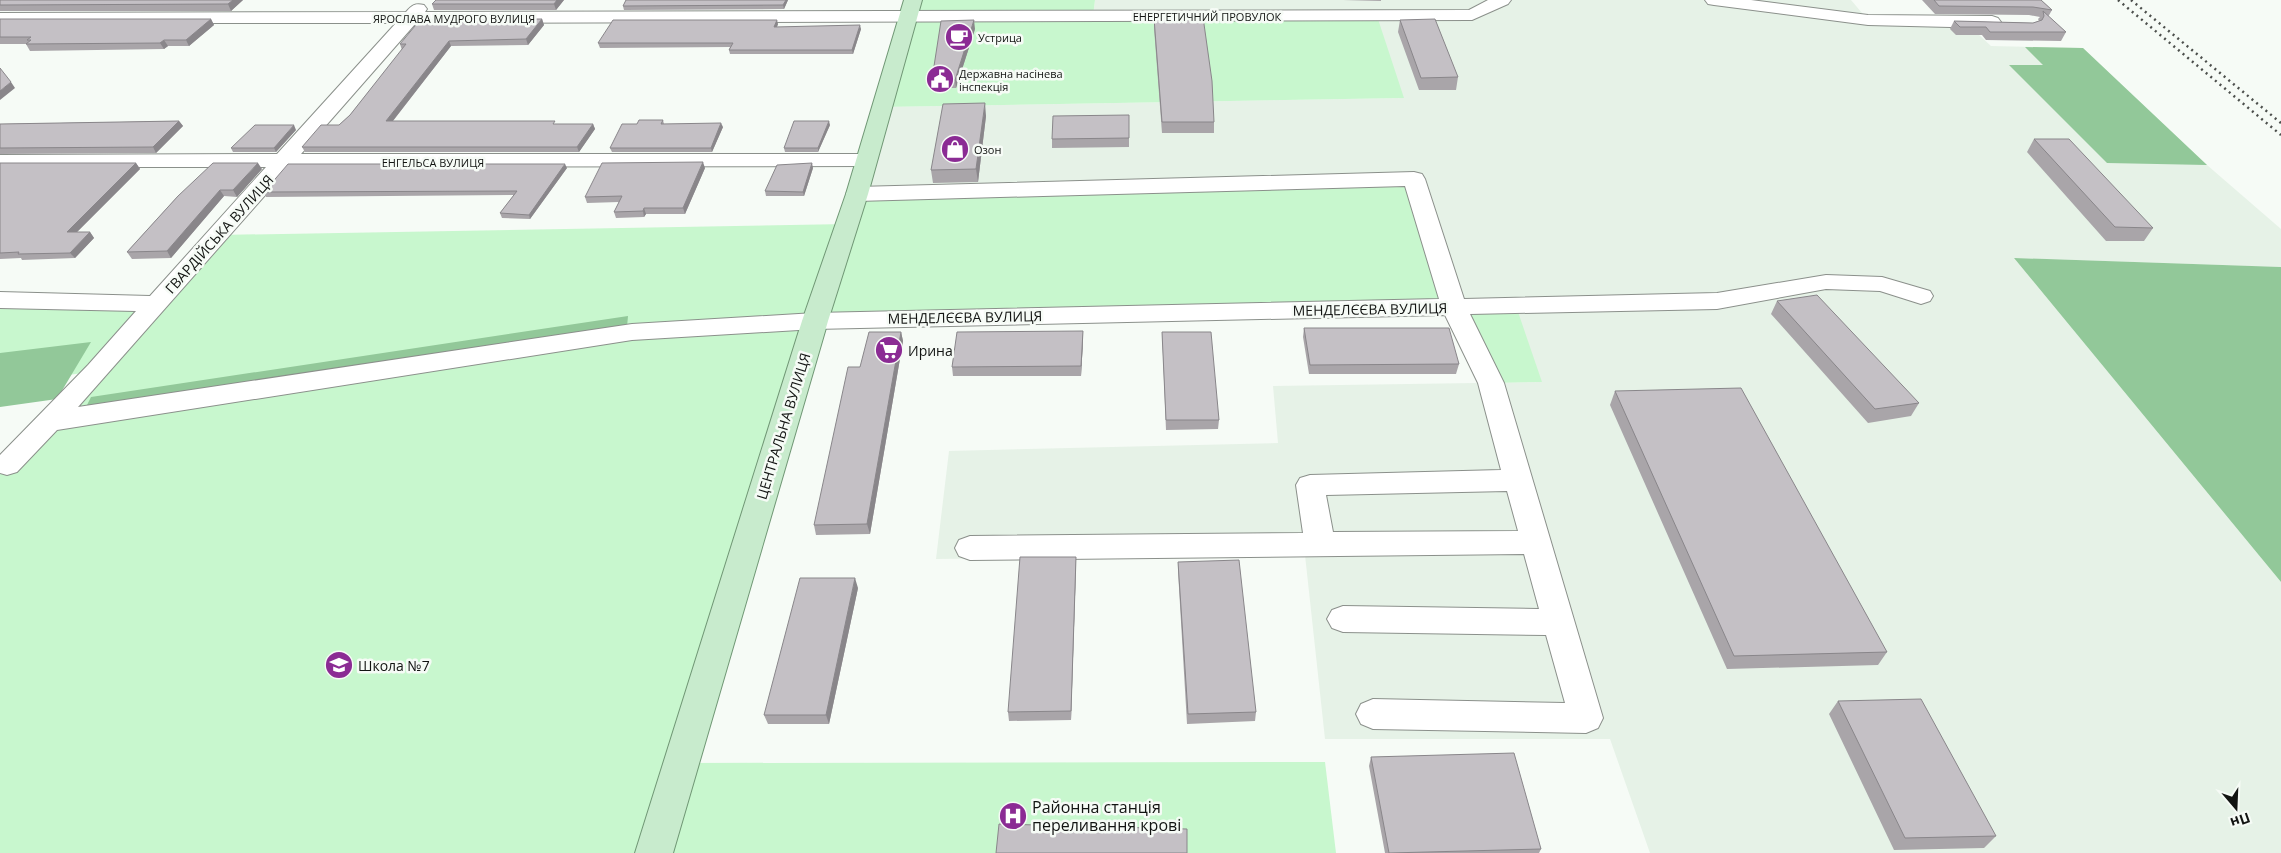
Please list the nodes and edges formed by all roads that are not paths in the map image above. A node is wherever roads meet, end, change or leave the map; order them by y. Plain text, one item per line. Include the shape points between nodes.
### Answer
1 (12, 0) edge
2 (426, 0) edge
3 (1502, 0) edge
4 (1714, 0) edge
5 (0, 9) edge
6 (911, 9) edge
7 (0, 18) edge
8 (410, 18) junction
9 (2010, 22) edge
10 (866, 160) junction
11 (0, 161) edge
12 (283, 162) junction
13 (857, 194) junction
14 (1921, 296) dead end
15 (0, 300) edge
16 (157, 304) junction
17 (1454, 307) junction
18 (815, 321) junction
19 (51, 421) junction
20 (7, 465) dead end
21 (1519, 480) junction
22 (1536, 542) junction
23 (1320, 544) junction
24 (970, 548) dead end
25 (1343, 619) dead end
26 (1559, 622) junction
27 (1373, 714) dead end
28 (654, 853) edge

1 - 5 street
2 - 8 street, ГВАРДІЙСЬКА ВУЛИЦЯ
3 - 6 street, ЕНЕРГЕТИЧНИЙ ПРОВУЛОК via 1472,16
4 - 9 street via 1868,20
6 - 8 street, ЯРОСЛАВА МУДРОГО ВУЛИЦЯ
6 - 10 main road, ЦЕНТРАЛЬНА ВУЛИЦЯ
7 - 8 street, ЯРОСЛАВА МУДРОГО ВУЛИЦЯ
8 - 12 street, ГВАРДІЙСЬКА ВУЛИЦЯ
10 - 12 street, ЕНГЕЛЬСА ВУЛИЦЯ
10 - 13 main road, ЦЕНТРАЛЬНА ВУЛИЦЯ
11 - 12 street, ЕНГЕЛЬСА ВУЛИЦЯ
12 - 16 street, ГВАРДІЙСЬКА ВУЛИЦЯ
13 - 17 street via 1414,180
13 - 18 main road, ЦЕНТРАЛЬНА ВУЛИЦЯ
14 - 17 street, МЕНДЕЛЄЄВА ВУЛИЦЯ via 1882,284 1826,282 1717,301
15 - 16 street
16 - 19 street, ГВАРДІЙСЬКА ВУЛИЦЯ
17 - 18 street, МЕНДЕЛЄЄВА ВУЛИЦЯ
17 - 21 street via 1492,383
18 - 19 street, МЕНДЕЛЄЄВА ВУЛИЦЯ via 632,332
18 - 28 main road, ЦЕНТРАЛЬНА ВУЛИЦЯ
19 - 20 street, ГВАРДІЙСЬКА ВУЛИЦЯ
21 - 22 street
21 - 23 street via 1310,485
22 - 23 street
22 - 26 street
23 - 24 street
25 - 26 street
26 - 27 street via 1586,718

